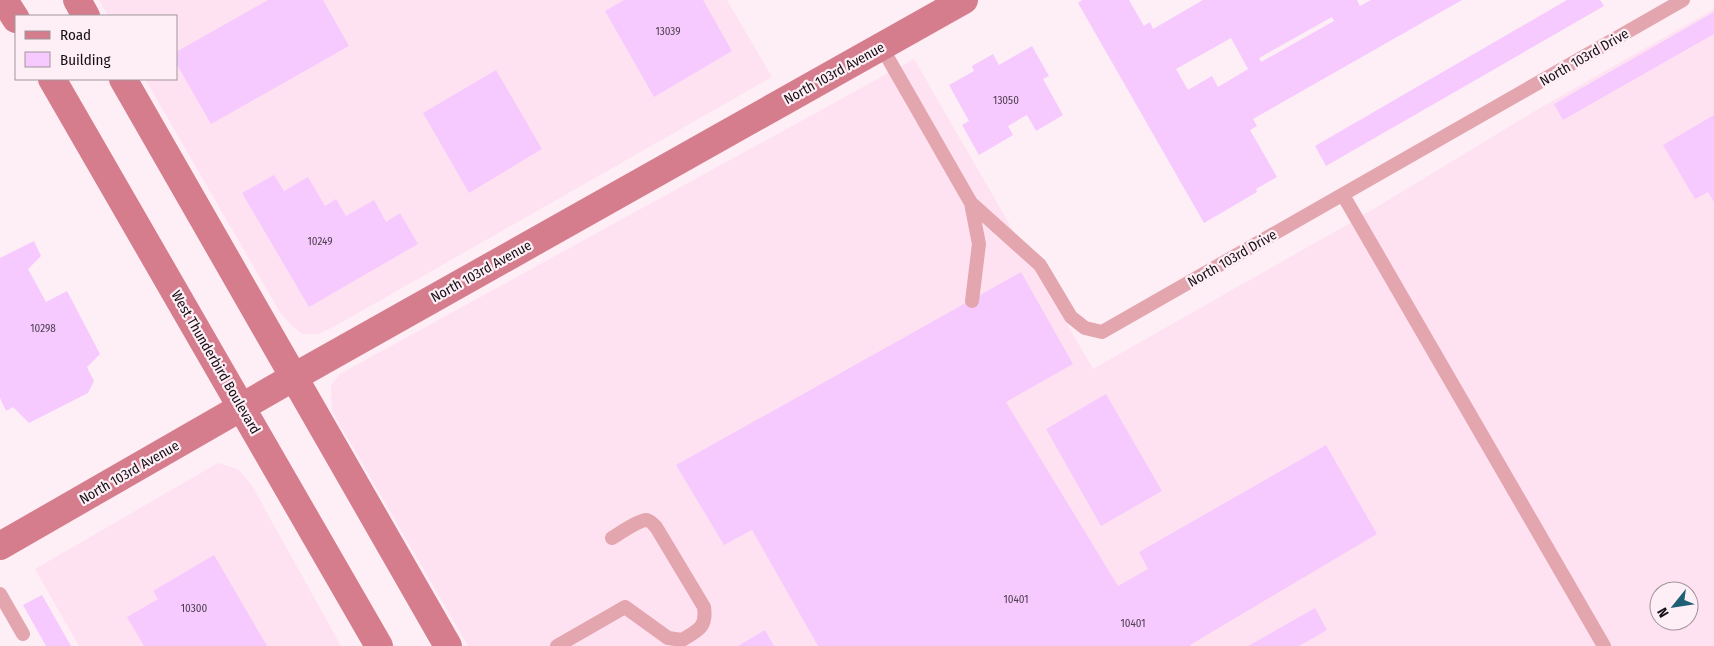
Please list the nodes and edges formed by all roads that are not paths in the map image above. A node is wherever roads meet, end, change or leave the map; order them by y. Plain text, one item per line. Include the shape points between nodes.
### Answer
1 (4, 0) edge
2 (77, 0) edge
3 (964, 0) edge
4 (1683, 0) edge
5 (85, 15) edge
6 (15, 18) edge
7 (881, 46) junction
8 (53, 80) edge
9 (124, 80) edge
10 (1343, 195) junction
11 (971, 203) junction
12 (972, 301) dead end
13 (294, 377) junction
14 (242, 407) junction
15 (612, 538) dead end
16 (0, 546) edge
17 (0, 594) edge
18 (23, 634) dead end
19 (379, 646) edge
20 (448, 646) edge
21 (557, 646) edge
22 (1604, 646) edge

1 - 6 street
2 - 5 street
3 - 7 street, North 103rd Avenue
4 - 10 lane, North 103rd Drive
7 - 11 lane, North 103rd Drive
7 - 13 street, North 103rd Avenue
8 - 14 street, West Thunderbird Boulevard
9 - 13 street
10 - 11 lane, North 103rd Drive via 1102,332 1085,328 1071,317 1040,264
10 - 22 lane
11 - 12 lane via 979,244
13 - 14 street, North 103rd Avenue
13 - 20 street
14 - 16 street, North 103rd Avenue
14 - 19 street, West Thunderbird Boulevard
15 - 21 lane via 638,523 651,522 704,608 706,619 701,628 682,640 668,638 625,607
17 - 18 lane

